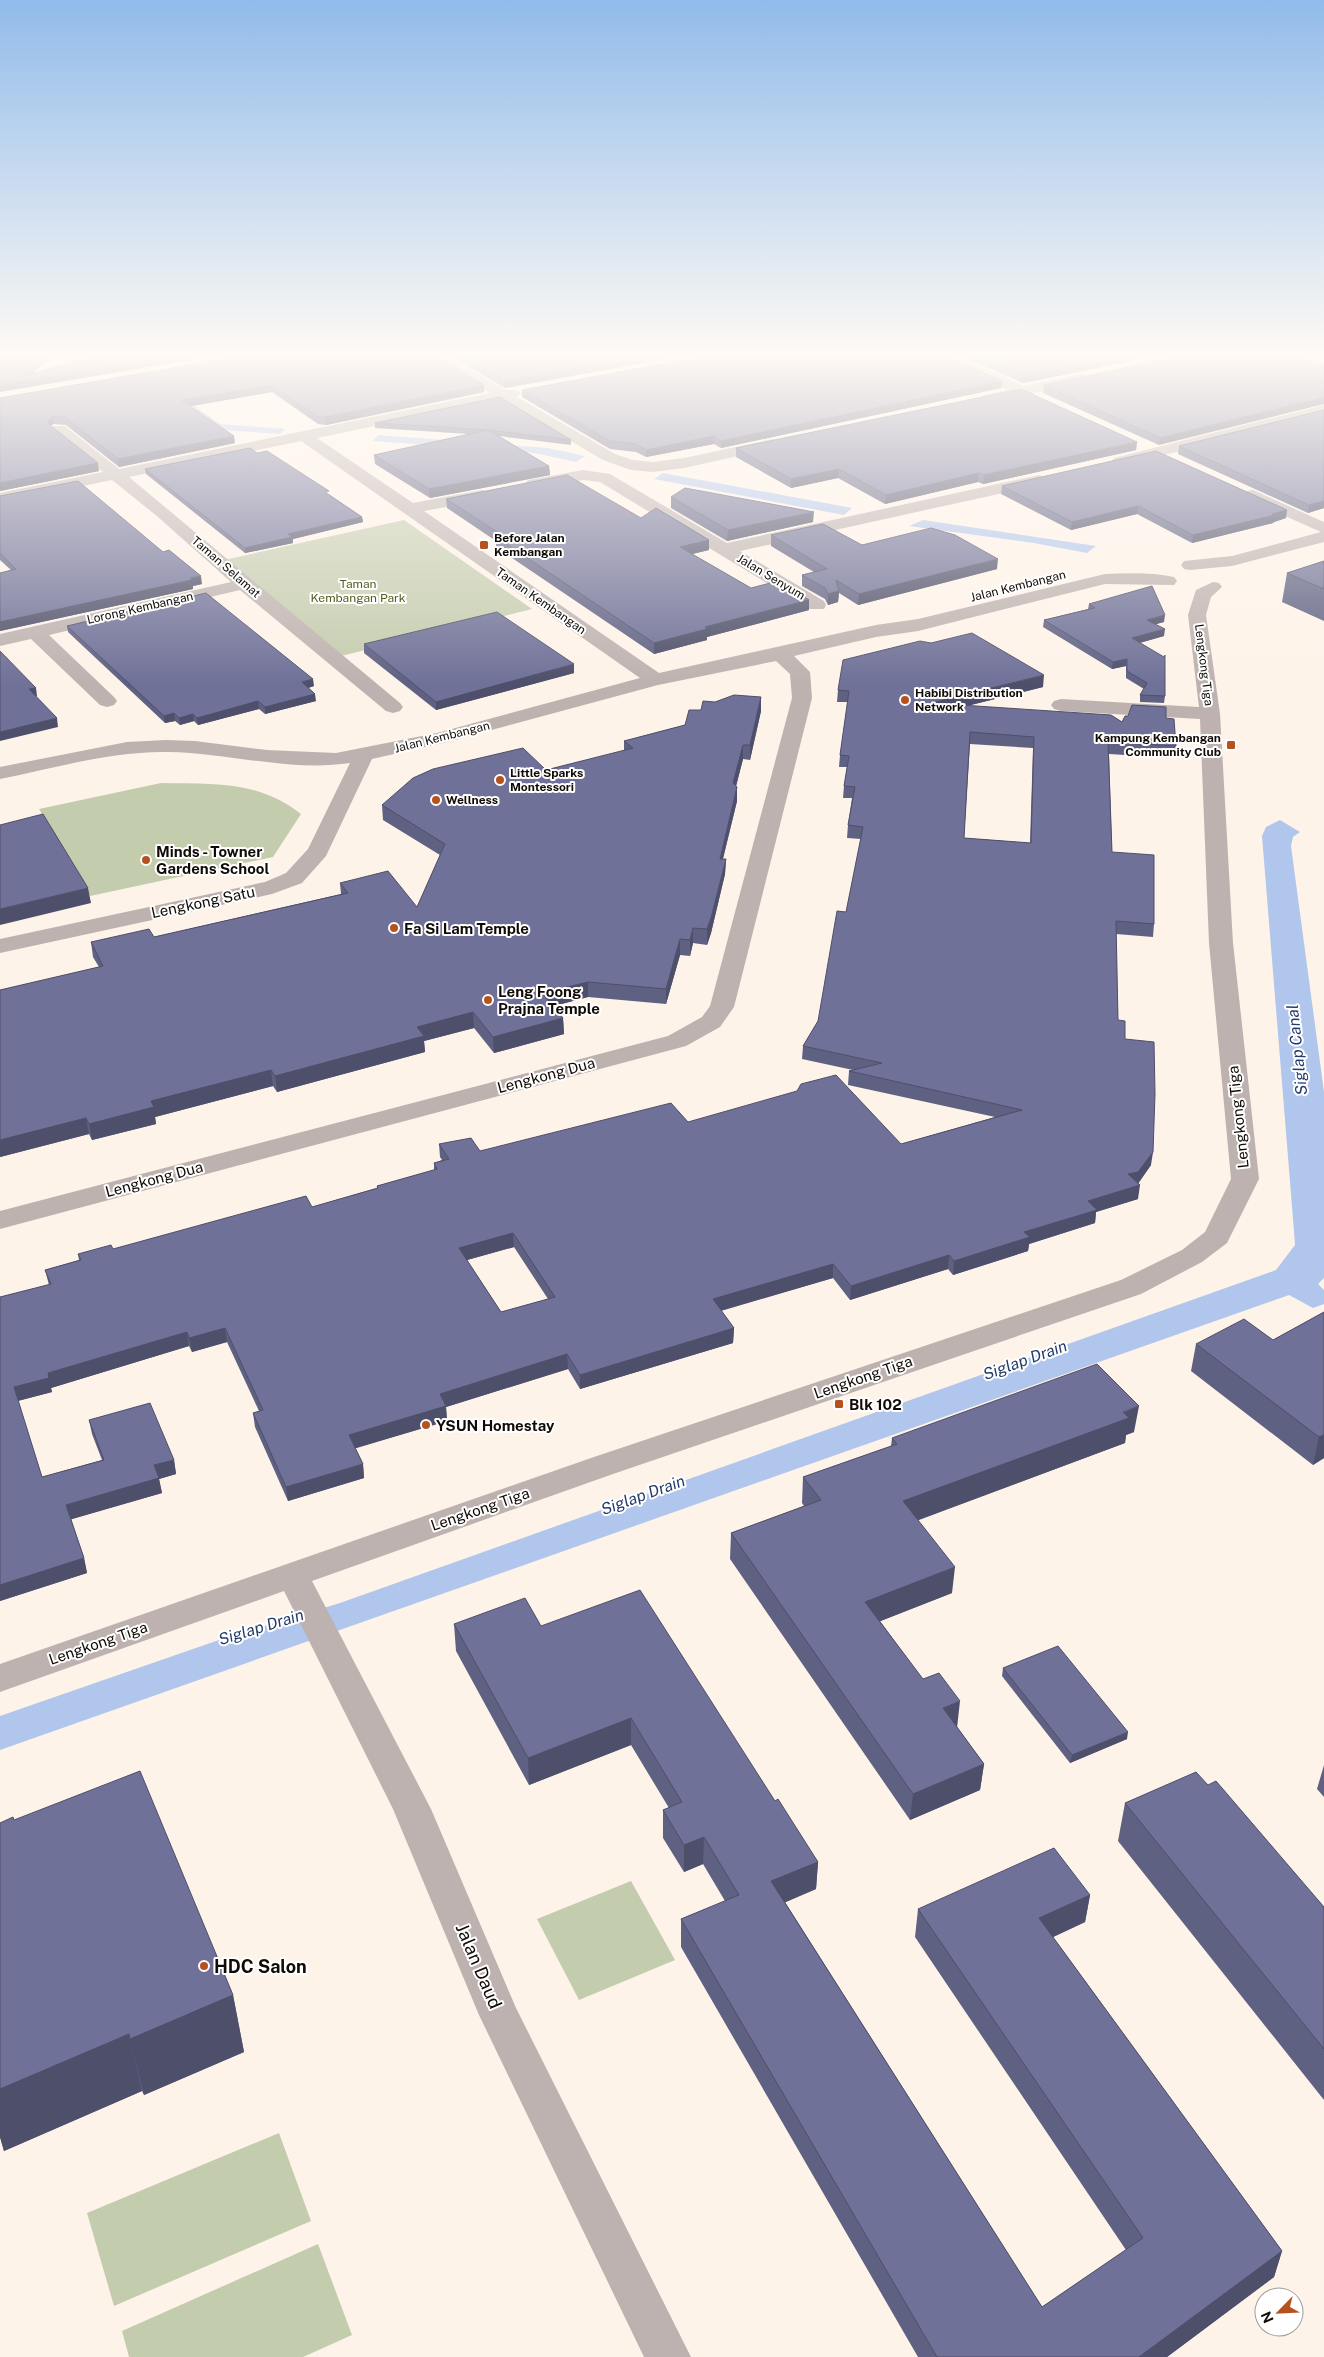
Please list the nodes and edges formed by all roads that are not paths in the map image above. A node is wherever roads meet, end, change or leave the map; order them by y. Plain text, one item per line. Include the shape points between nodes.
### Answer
1 (103, 464) edge
2 (163, 464) edge
3 (344, 464) edge
4 (632, 464) edge
5 (678, 464) edge
6 (1107, 464) edge
7 (1103, 465) edge
8 (115, 474) junction
9 (1056, 476) edge
10 (522, 486) edge
11 (1237, 488) edge
12 (496, 492) edge
13 (0, 498) edge
14 (410, 510) junction
15 (1324, 528) edge
16 (1324, 537) edge
17 (1324, 545) edge
18 (726, 549) junction
19 (1190, 565) junction
20 (1167, 575) junction
21 (1218, 582) junction
22 (244, 584) junction
23 (1187, 593) dead end
24 (817, 605) dead end
25 (1197, 615) junction
26 (35, 632) junction
27 (0, 640) edge
28 (780, 654) junction
29 (656, 680) junction
30 (106, 701) dead end
31 (1061, 705) dead end
32 (393, 707) dead end
33 (1210, 714) junction
34 (364, 755) junction
35 (0, 773) edge
36 (0, 946) edge
37 (0, 1220) edge
38 (292, 1574) junction
39 (0, 1678) edge
40 (668, 2357) edge

1 - 8 street, Taman Selamat
2 - 8 street
3 - 14 street, Taman Kembangan
4 - 5 street
6 - 7 street
8 - 13 street
8 - 22 street, Taman Selamat
9 - 18 street, Jalan Senyum
10 - 18 street, Jalan Senyum via 583,475 604,477
11 - 15 street
12 - 14 street
14 - 29 street, Taman Kembangan
16 - 19 street, Jalan Kembangan via 1232,561
17 - 21 street, Jalan Kembangan via 1236,568
18 - 24 street, Jalan Senyum
19 - 20 street, Jalan Kembangan
19 - 21 street, Jalan Kembangan via 1214,570
20 - 21 street, Jalan Kembangan via 1190,588
20 - 28 street, Jalan Kembangan via 1106,579 918,625 876,631
21 - 25 street, Lengkong Tiga via 1202,594
22 - 26 street, Lorong Kembangan
22 - 32 street, Taman Selamat
23 - 25 street, Lengkong Tiga
25 - 33 street, Lengkong Tiga
26 - 27 street, Lorong Kembangan
26 - 30 street
28 - 29 street, Jalan Kembangan
28 - 37 street, Lengkong Dua via 800,672 802,698 722,1007 711,1022 677,1041
29 - 34 street, Jalan Kembangan
31 - 33 street, Lengkong Tiga
33 - 38 street, Lengkong Tiga via 1221,943 1245,1179 1217,1237 1192,1256 1131,1287
34 - 35 street, Jalan Kembangan via 336,759 166,746 127,748
34 - 36 street, Lengkong Satu via 318,851 294,878 272,887
38 - 39 street, Lengkong Tiga
38 - 40 street, Jalan Daud via 412,1809 499,2015

